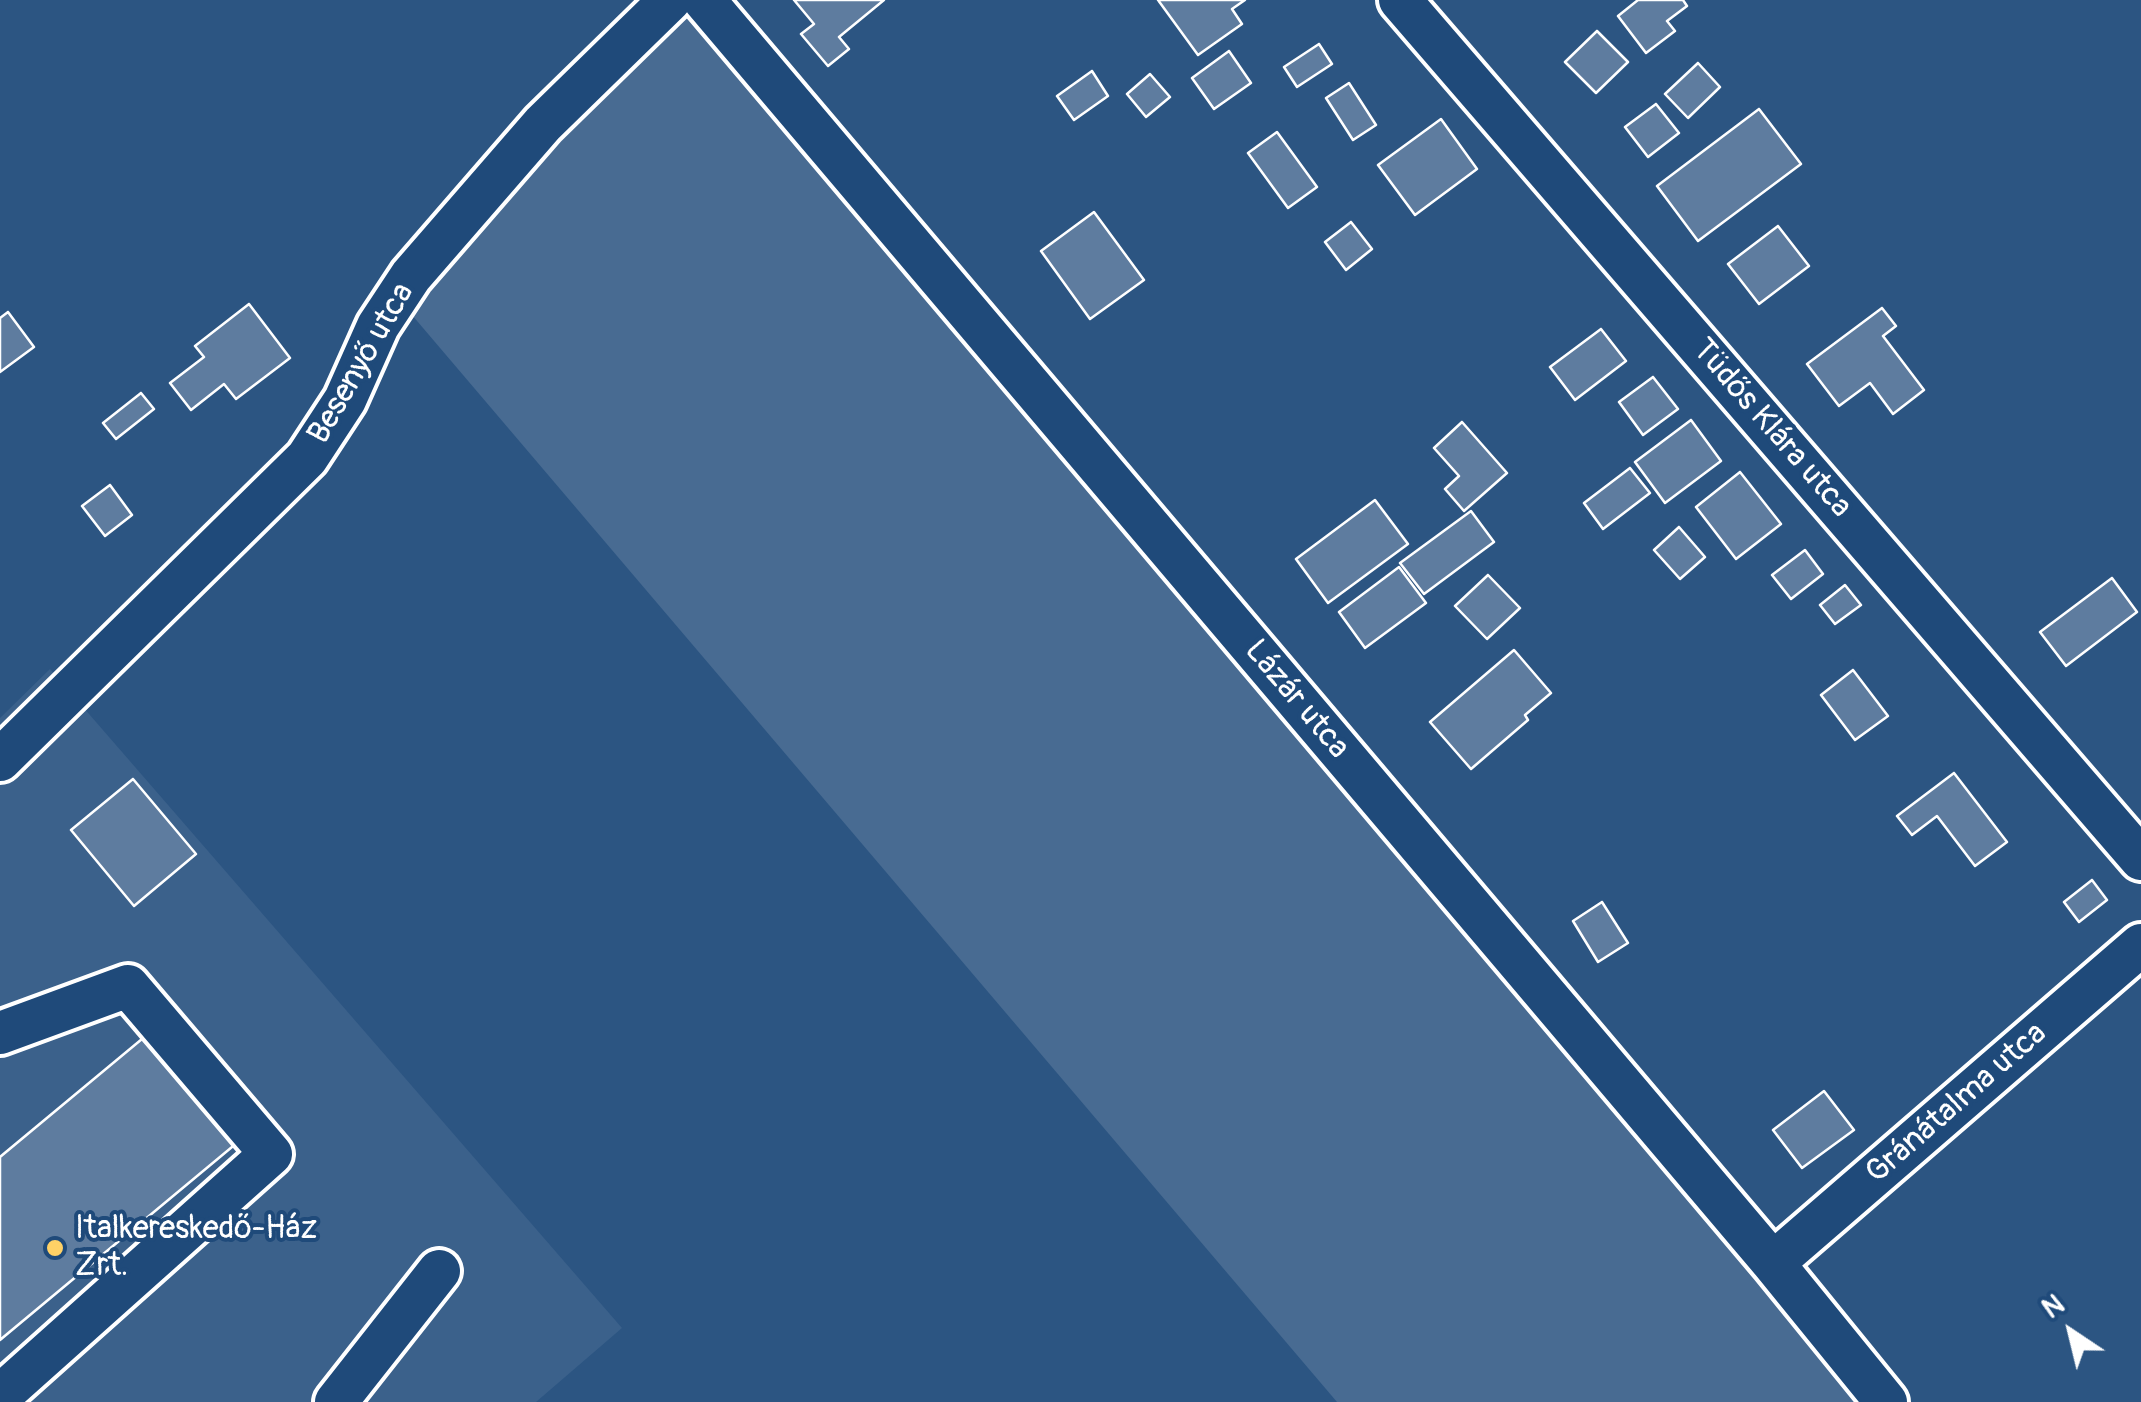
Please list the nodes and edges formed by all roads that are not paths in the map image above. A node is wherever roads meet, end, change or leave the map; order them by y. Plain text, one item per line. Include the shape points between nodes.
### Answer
1 (670, 0) edge
2 (704, 0) edge
3 (1400, 0) edge
4 (0, 760) edge
5 (2141, 859) edge
6 (2141, 944) edge
7 (0, 1034) edge
8 (1773, 1263) junction
9 (439, 1270) dead end
10 (0, 1396) edge
11 (336, 1402) edge
12 (1886, 1402) edge

1 - 4 street, Besenyő utca via 543,124 411,276 307,458
2 - 8 street, Lázár utca
3 - 5 street, Tüdős Klára utca
6 - 8 street, Gránátalma utca
7 - 10 street via 128,986 272,1154
8 - 12 street, Lázár utca
9 - 11 street

